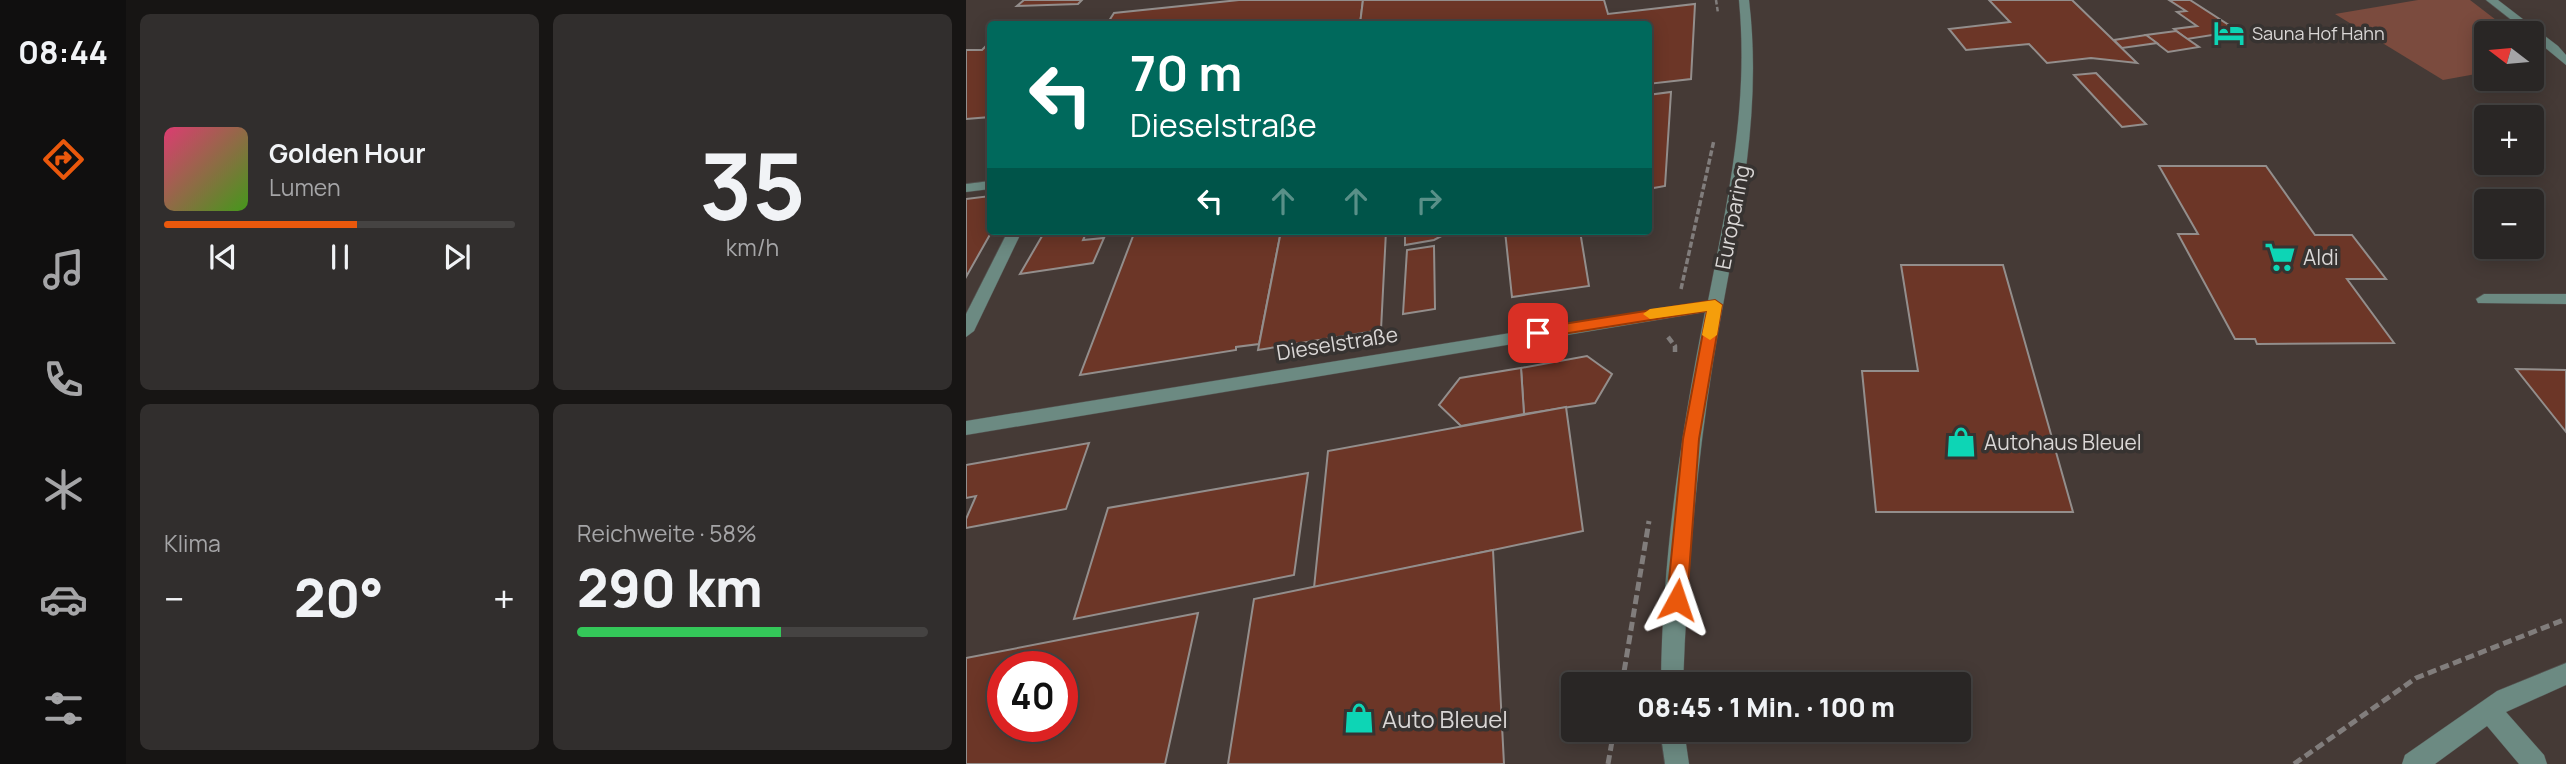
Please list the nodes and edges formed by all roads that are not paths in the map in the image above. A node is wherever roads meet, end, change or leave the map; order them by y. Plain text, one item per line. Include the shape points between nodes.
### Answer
1 (1744, 0) edge
2 (2491, 0) edge
3 (2566, 61) edge
4 (987, 185) edge
5 (966, 188) edge
6 (1013, 235) edge
7 (2484, 299) dead end
8 (2566, 299) edge
9 (1715, 305) junction
10 (966, 331) edge
11 (966, 428) edge
12 (1673, 672) edge
13 (2566, 674) edge
14 (2488, 710) junction
15 (1674, 742) edge
16 (1677, 764) edge
17 (2414, 764) edge
18 (2535, 764) edge

1 - 9 street, Europaring via 1751,63 1742,162
2 - 3 street
4 - 5 street
6 - 10 street
7 - 8 street
9 - 11 street, Dieselstraße
9 - 12 street, Europaring via 1691,439
13 - 14 street
14 - 17 street
14 - 18 street
15 - 16 street

